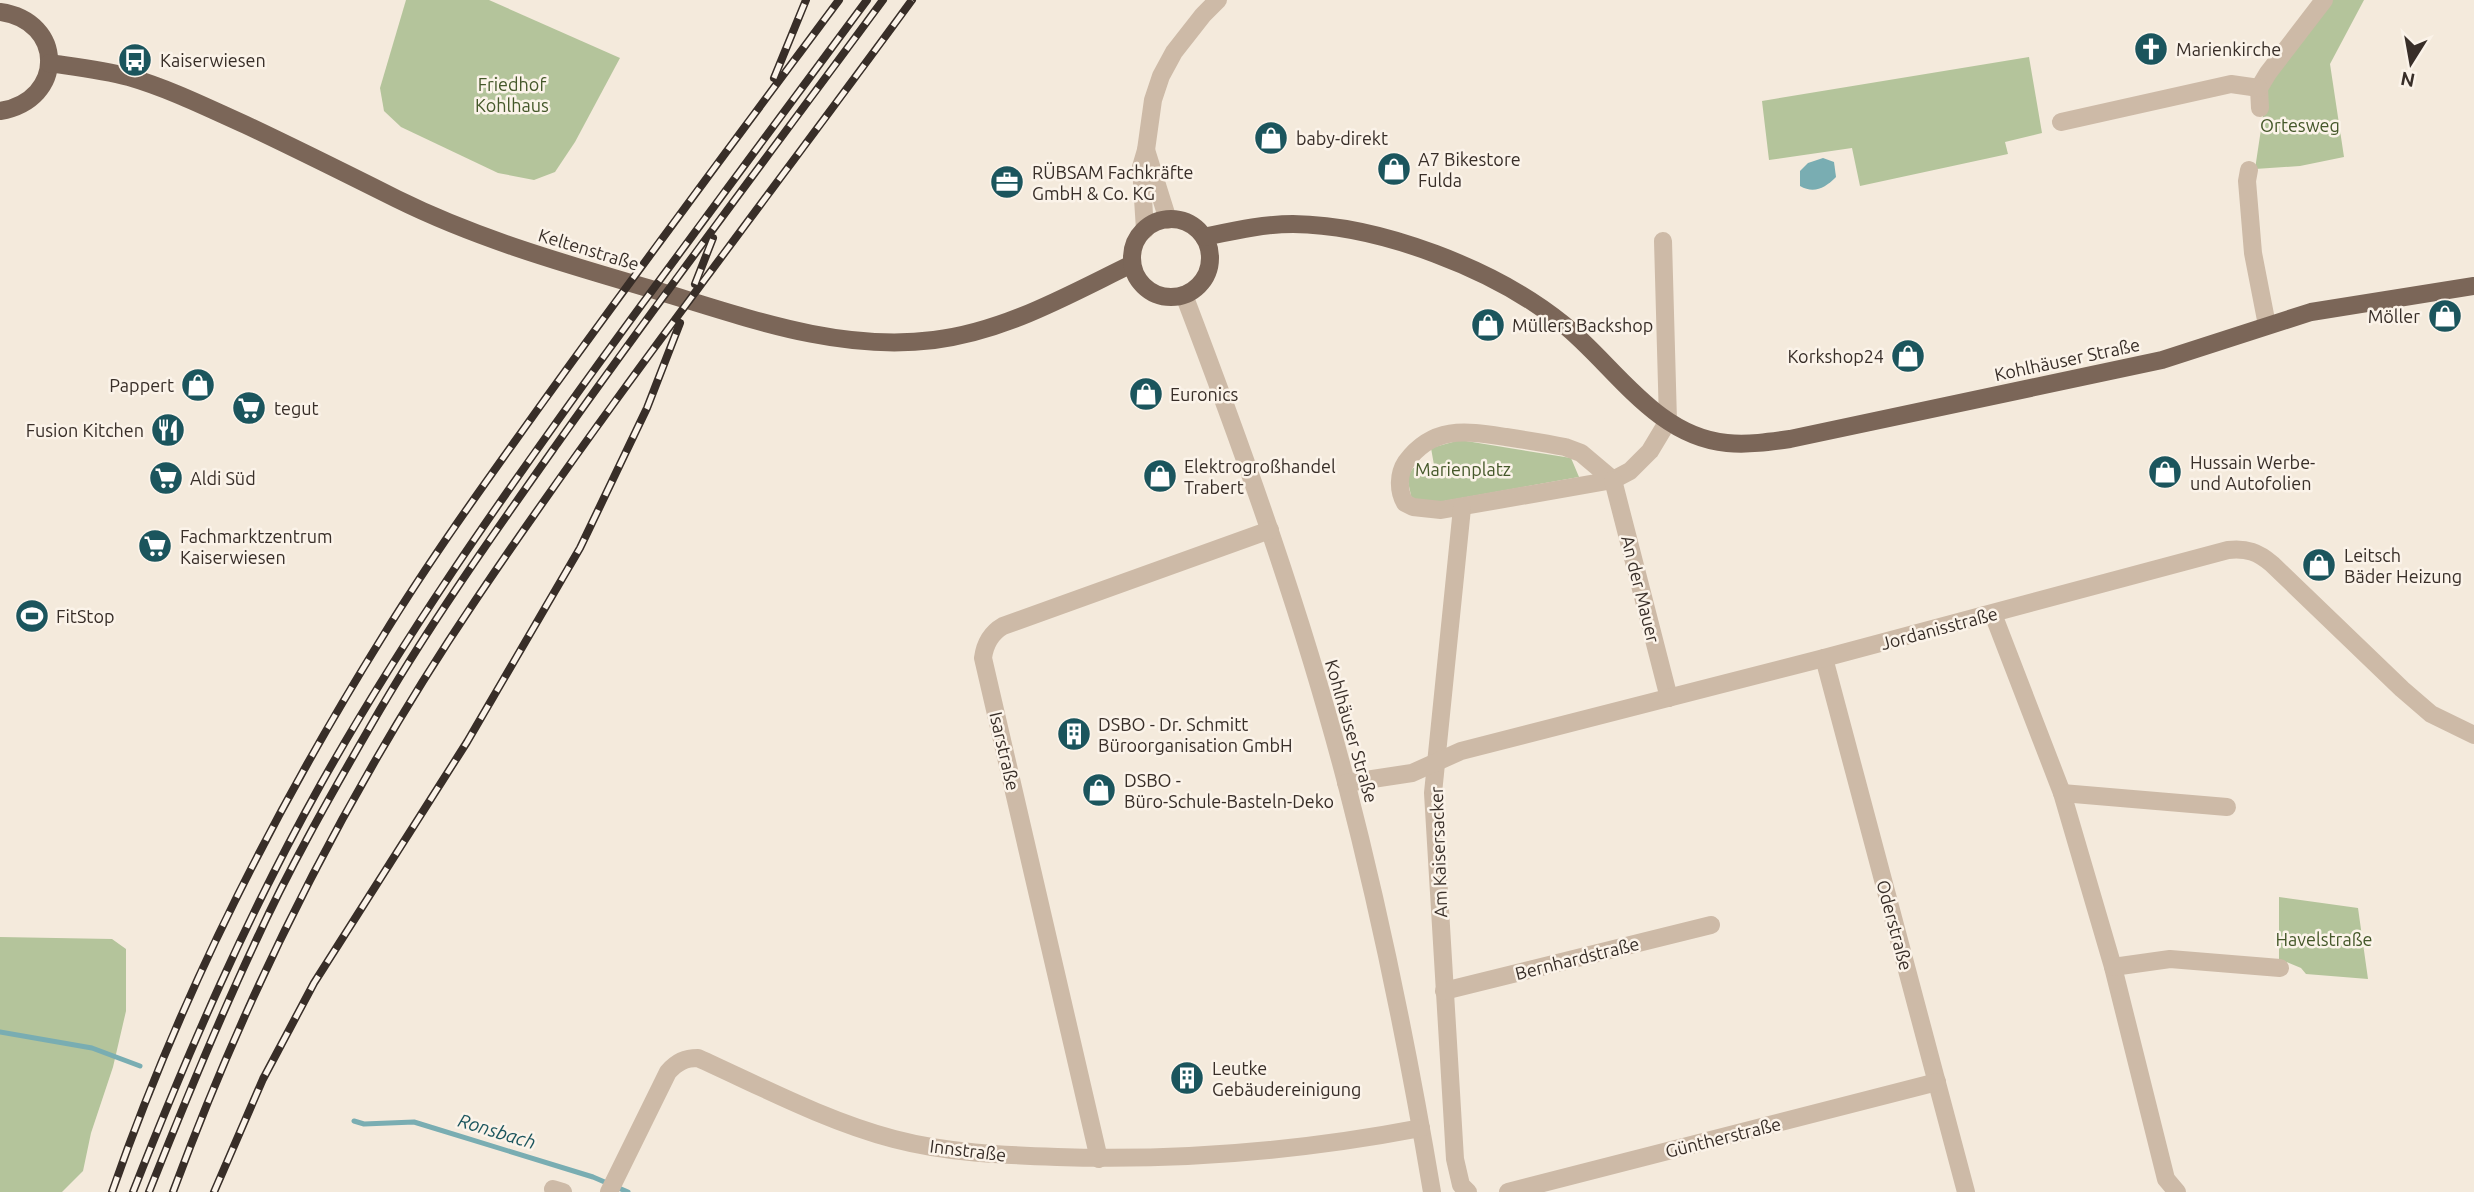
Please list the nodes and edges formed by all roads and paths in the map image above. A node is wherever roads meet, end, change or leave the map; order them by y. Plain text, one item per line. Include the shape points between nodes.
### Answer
1 (1218, 0) edge
2 (2324, 0) edge
3 (0, 12) edge
4 (49, 63) junction
5 (2259, 88) junction
6 (2260, 108) dead end
7 (0, 111) edge
8 (2061, 122) dead end
9 (1146, 150) junction
10 (2249, 170) dead end
11 (1168, 220) junction
12 (1145, 230) junction
13 (1204, 237) junction
14 (1663, 241) dead end
15 (1132, 264) junction
16 (2474, 286) edge
17 (1184, 295) junction
18 (2267, 325) junction
19 (1668, 421) junction
20 (1613, 480) junction
21 (1462, 508) junction
22 (1270, 530) junction
23 (1993, 614) junction
24 (1824, 658) junction
25 (1670, 698) junction
26 (2474, 735) edge
27 (1438, 761) junction
28 (1346, 783) junction
29 (2062, 793) junction
30 (2227, 807) dead end
31 (1711, 925) dead end
32 (2113, 967) junction
33 (2280, 968) dead end
34 (1444, 991) junction
35 (1937, 1082) junction
36 (1421, 1128) junction
37 (1099, 1159) junction
38 (612, 1186) edge
39 (1432, 1192) edge
40 (1468, 1192) edge
41 (1508, 1192) edge
42 (1966, 1192) edge
43 (2177, 1192) edge

1 - 9 street via 1185,36 1161,76
2 - 5 street
3 - 4 main road via 16,14 41,33
4 - 7 main road via 47,78 29,102
4 - 15 main road, Keltenstraße via 103,71 165,89 415,208 513,248 815,335 902,342 970,333 1003,325
5 - 6 street
5 - 8 street via 2231,84
9 - 11 street
9 - 12 street via 1142,167
10 - 18 street via 2253,253
11 - 12 main road
11 - 13 main road via 1188,223
12 - 15 main road via 1136,242
13 - 17 main road via 1209,266 1200,284
13 - 19 main road, Kohlhäuser Straße via 1273,225 1322,226 1396,240 1505,285 1545,310
14 - 19 street
15 - 17 main road via 1138,280 1151,292 1167,297
16 - 18 main road, Kohlhäuser Straße via 2343,306
17 - 22 street, Kohlhäuser Straße
18 - 19 main road, Kohlhäuser Straße via 2162,360 1790,439 1726,443 1703,439
19 - 20 street via 1650,452
20 - 21 street
20 - 21 street via 1581,453 1565,447 1457,432 1433,439 1416,451 1401,470 1400,489 1405,503 1413,507
20 - 25 street, An der Mauer
21 - 27 street, Am Kaisersacker
22 - 28 street, Kohlhäuser Straße
22 - 37 street, Isarstraße via 1003,626 994,631 984,649
23 - 24 street, Jordanisstraße
23 - 26 street, Jordanisstraße via 2228,550 2259,553 2431,714
23 - 29 street
24 - 25 street, Jordanisstraße
24 - 35 street, Oderstraße
25 - 27 street, Jordanisstraße via 1461,751
27 - 28 street, Jordanisstraße via 1412,773
27 - 34 street, Am Kaisersacker via 1433,793
28 - 36 street, Kohlhäuser Straße
29 - 30 street
29 - 32 street
31 - 34 street, Bernhardstraße
32 - 33 street via 2170,959
32 - 43 street via 2166,1179
34 - 40 street, Am Kaisersacker via 1455,1159 1461,1185
35 - 41 street, Güntherstraße
35 - 42 street, Oderstraße
36 - 37 street, Innstraße via 1194,1157
36 - 39 street, Kohlhäuser Straße
37 - 38 street, Innstraße via 977,1153 897,1140 851,1126 698,1058 681,1061 668,1072

